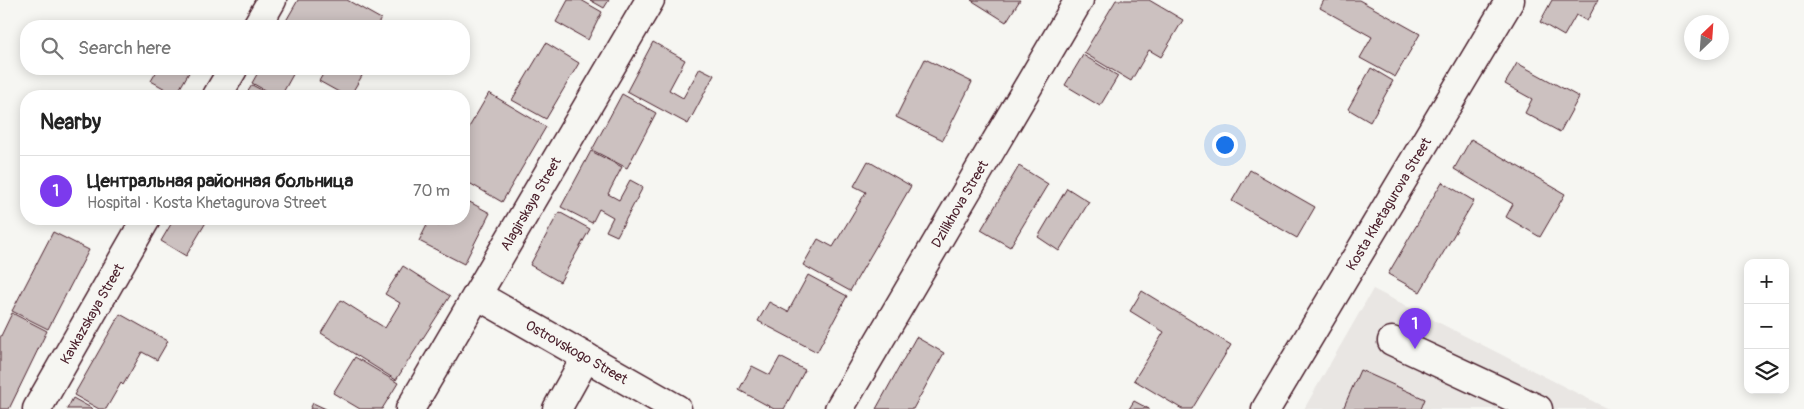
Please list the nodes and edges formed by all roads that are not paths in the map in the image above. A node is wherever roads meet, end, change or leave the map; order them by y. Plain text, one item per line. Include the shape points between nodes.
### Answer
1 (272, 0) edge
2 (650, 0) edge
3 (1079, 0) edge
4 (1504, 2) edge
5 (260, 20) edge
6 (229, 75) edge
7 (220, 90) edge
8 (143, 225) edge
9 (477, 295) junction
10 (1392, 341) dead end
11 (586, 357) junction
12 (37, 409) edge
13 (410, 409) edge
14 (557, 409) edge
15 (677, 409) edge
16 (839, 409) edge
17 (1266, 409) edge
18 (1538, 409) edge

1 - 5 street
2 - 9 street, Alagirskaya Street
3 - 16 street, Dzilikhova Street
4 - 17 street, Kosta Khetagurova Street
6 - 7 street
8 - 12 street, Kavkazskaya Street
9 - 11 street, Ostrovskogo Street
9 - 13 street, Alagirskaya Street
10 - 18 street
11 - 14 street
11 - 15 street, Ostrovskogo Street

